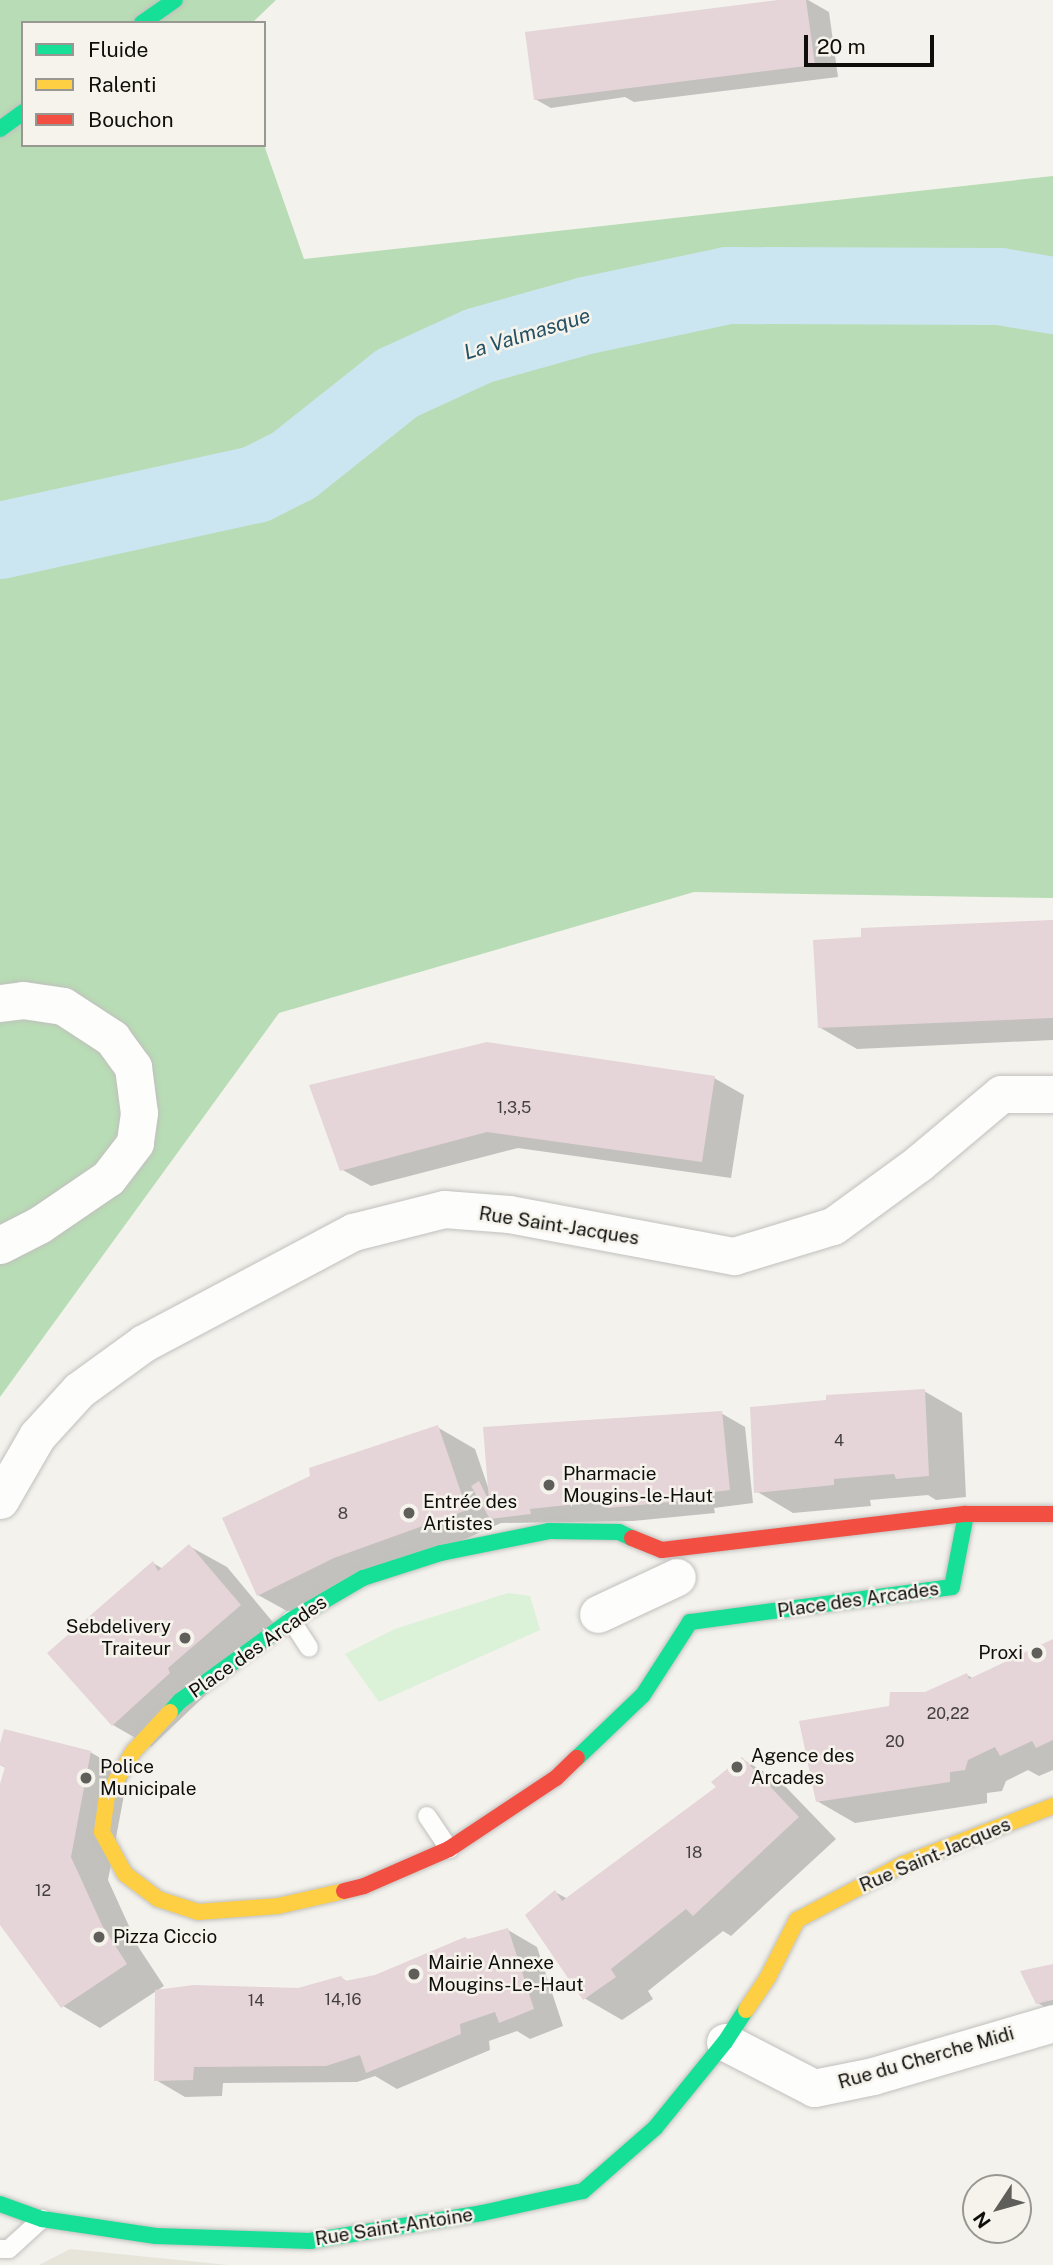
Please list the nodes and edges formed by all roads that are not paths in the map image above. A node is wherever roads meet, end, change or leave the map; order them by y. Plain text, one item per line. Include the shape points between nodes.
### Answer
1 (175, 0) edge
2 (145, 21) edge
3 (21, 113) edge
4 (0, 129) edge
5 (0, 1003) edge
6 (1053, 1094) edge
7 (0, 1245) edge
8 (0, 1500) edge
9 (966, 1514) junction
10 (1053, 1514) edge
11 (669, 1564) junction
12 (598, 1614) dead end
13 (291, 1620) junction
14 (690, 1622) junction
15 (309, 1648) dead end
16 (1053, 1806) edge
17 (427, 1816) dead end
18 (449, 1849) junction
19 (1053, 2023) edge
20 (725, 2042) junction
21 (0, 2204) edge
22 (42, 2219) junction
23 (0, 2249) edge

1 - 2 street
3 - 4 street
5 - 7 street via 23,1000 63,1006 112,1038 133,1067 139,1113 135,1143 107,1178 39,1225
6 - 8 street, Rue Saint-Jacques via 1001,1094 919,1163 833,1226 734,1256 509,1214 444,1209 353,1232 144,1343 79,1390 37,1436
9 - 10 street, Place des Arcades
9 - 11 street, Place des Arcades
9 - 14 street, Place des Arcades via 952,1587
11 - 12 street
11 - 13 street, Place des Arcades via 620,1532 549,1531 441,1553 363,1578
11 - 14 street
13 - 15 lane
13 - 18 street, Place des Arcades via 180,1701 133,1752 107,1796 102,1832 125,1874 158,1899 198,1912 278,1906 363,1886
14 - 18 street, Place des Arcades via 643,1695 556,1778
16 - 20 street, Rue Saint-Jacques via 903,1864 797,1920 768,1977
17 - 18 lane
19 - 20 street, Rue du Cherche Midi via 873,2076 814,2088
20 - 22 street, Rue Saint-Antoine via 655,2128 583,2191 310,2241 156,2236
21 - 22 street, Rue Saint-Antoine
22 - 23 lane via 9,2249

